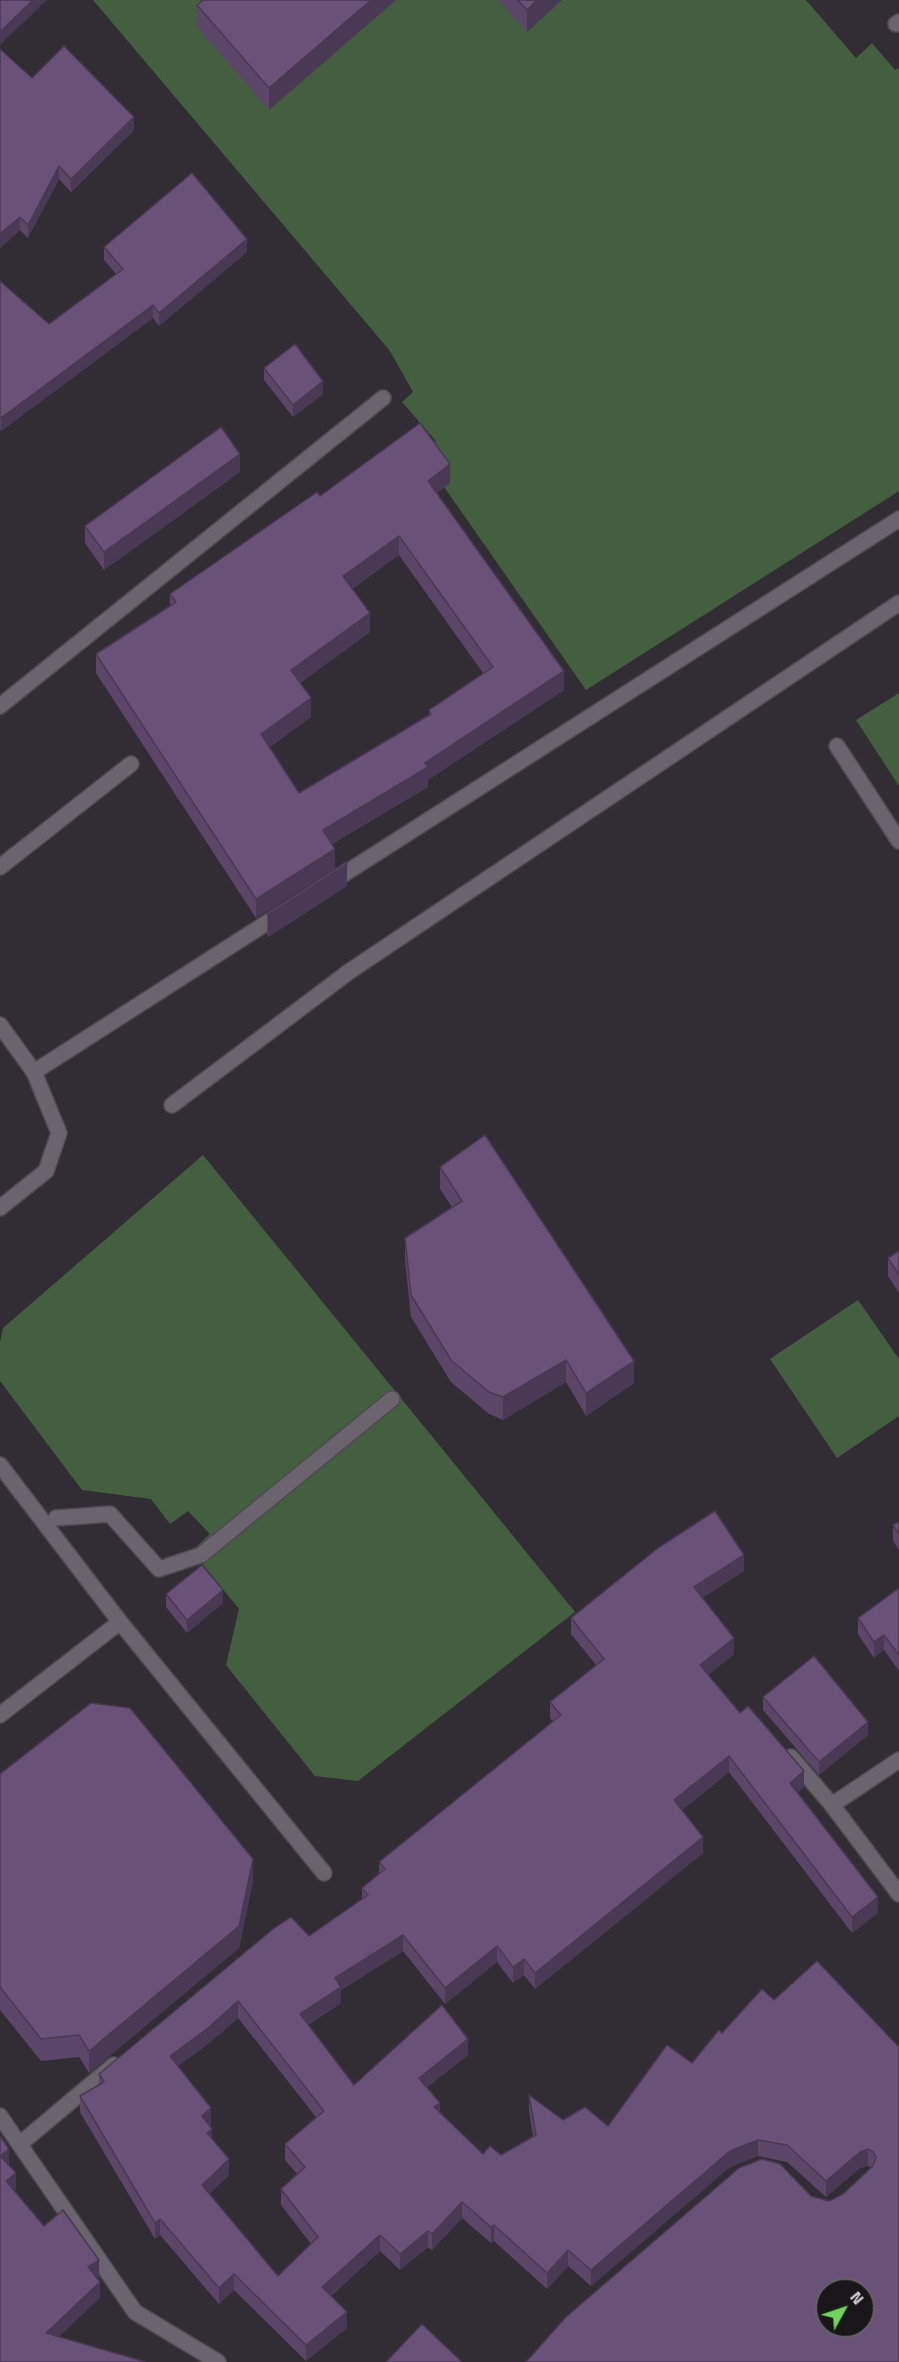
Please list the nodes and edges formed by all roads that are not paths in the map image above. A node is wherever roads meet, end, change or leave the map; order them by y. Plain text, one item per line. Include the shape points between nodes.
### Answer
1 (383, 398) dead end
2 (899, 519) edge
3 (899, 603) edge
4 (0, 706) edge
5 (837, 746) dead end
6 (131, 764) dead end
7 (899, 841) edge
8 (0, 867) edge
9 (316, 892) dead end
10 (296, 904) dead end
11 (0, 1025) edge
12 (34, 1072) junction
13 (172, 1105) dead end
14 (0, 1208) edge
15 (392, 1399) dead end
16 (0, 1465) edge
17 (56, 1518) dead end
18 (120, 1622) junction
19 (0, 1715) edge
20 (778, 1742) edge
21 (899, 1760) edge
22 (832, 1805) junction
23 (324, 1873) dead end
24 (899, 1894) edge
25 (130, 2052) edge
26 (0, 2116) edge
27 (20, 2144) junction
28 (218, 2362) edge

1 - 4 street
2 - 9 street
3 - 13 street via 350,971
5 - 7 street
6 - 8 street
10 - 12 street
11 - 12 street
12 - 14 street via 59,1133 46,1171
15 - 17 street via 201,1555 159,1569 110,1514
16 - 18 street
18 - 19 street
18 - 23 street
20 - 22 street
21 - 22 street
22 - 24 street
25 - 27 street
26 - 27 street
27 - 28 street via 135,2312

